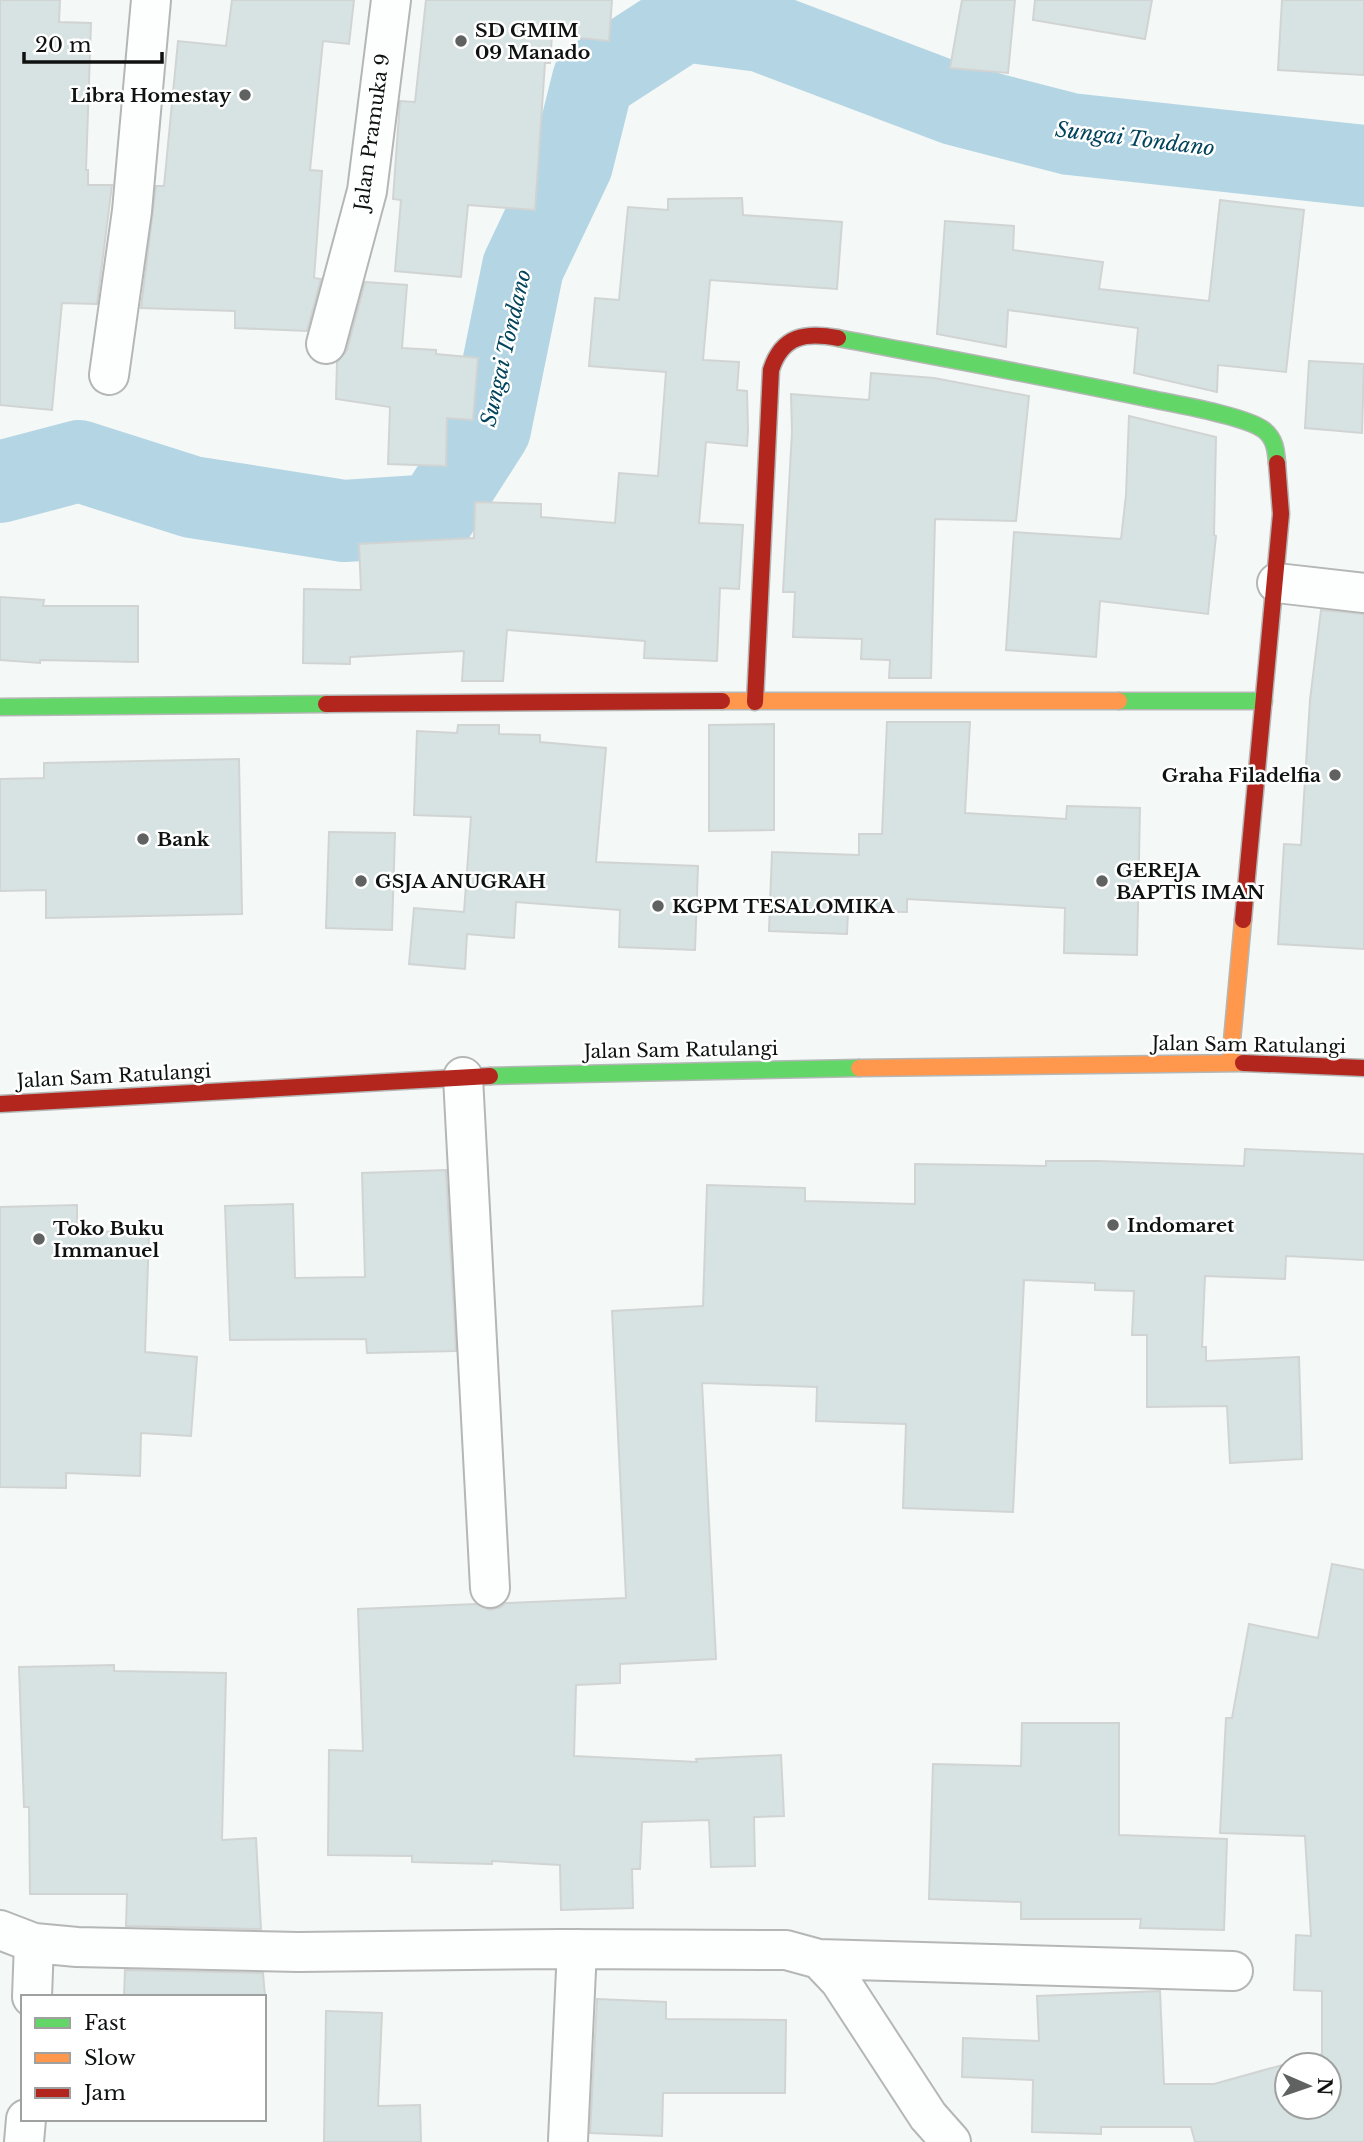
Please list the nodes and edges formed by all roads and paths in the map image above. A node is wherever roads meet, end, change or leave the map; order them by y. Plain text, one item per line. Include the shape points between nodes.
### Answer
1 (151, 0) edge
2 (391, 0) edge
3 (326, 344) dead end
4 (109, 375) dead end
5 (1276, 583) junction
6 (1364, 593) edge
7 (1264, 701) junction
8 (755, 702) junction
9 (0, 706) edge
10 (1230, 1063) junction
11 (1364, 1068) edge
12 (463, 1077) junction
13 (0, 1104) edge
14 (490, 1588) dead end
15 (17, 1936) edge
16 (577, 1949) junction
17 (819, 1959) junction
18 (1233, 1971) dead end
19 (32, 1995) edge
20 (26, 2121) edge
21 (568, 2140) dead end
22 (24, 2142) edge
23 (951, 2142) edge

1 - 4 street via 132,211
2 - 3 street, Jalan Pramuka 9 via 368,191
5 - 6 street
5 - 7 street
5 - 8 street via 1281,514 1275,443 1264,430 1177,404 1048,377 826,336 802,336 785,343 769,387
7 - 8 street
7 - 10 street
8 - 9 street
10 - 11 street, Jalan Sam Ratulangi
10 - 12 street, Jalan Sam Ratulangi
12 - 13 street, Jalan Sam Ratulangi
12 - 14 street
15 - 16 street via 77,1947 298,1952
15 - 19 street
16 - 17 street via 786,1951
16 - 21 street
17 - 18 street
17 - 23 street via 840,1981 928,2116
20 - 22 street

